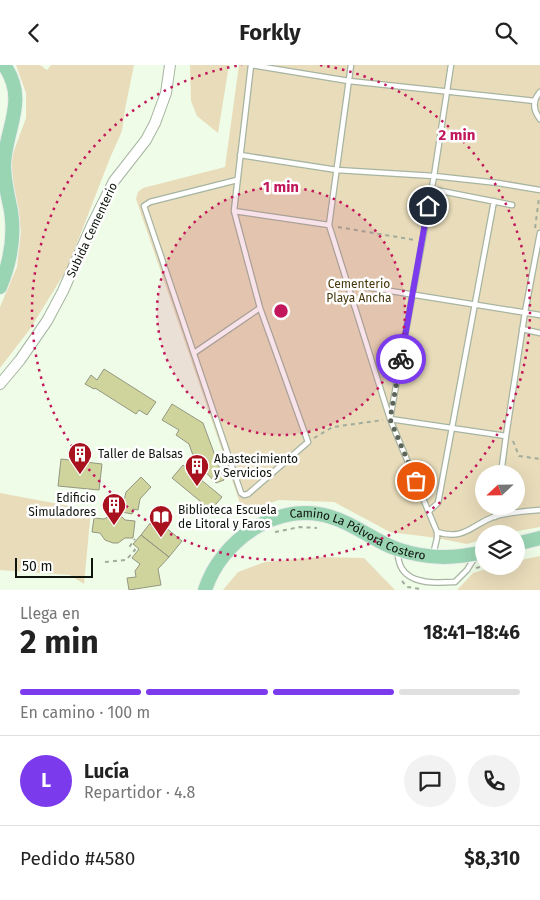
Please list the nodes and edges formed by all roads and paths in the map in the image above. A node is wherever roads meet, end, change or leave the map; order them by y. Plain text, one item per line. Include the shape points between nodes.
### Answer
1 (4, 65) edge
2 (251, 65) edge
3 (351, 65) edge
4 (451, 65) edge
5 (170, 68) edge
6 (349, 81) junction
7 (540, 92) edge
8 (448, 93) junction
9 (535, 101) junction
10 (540, 119) edge
11 (240, 155) junction
12 (337, 170) junction
13 (434, 176) junction
14 (236, 180) junction
15 (431, 189) junction
16 (540, 190) edge
17 (494, 201) junction
18 (512, 205) dead end
19 (234, 211) junction
20 (536, 218) dead end
21 (540, 218) edge
22 (328, 225) junction
23 (540, 233) edge
24 (422, 241) junction
25 (347, 284) junction
26 (0, 287) edge
27 (413, 295) junction
28 (474, 304) junction
29 (260, 308) junction
30 (525, 312) junction
31 (540, 315) edge
32 (522, 329) junction
33 (540, 333) edge
34 (194, 353) junction
35 (0, 384) edge
36 (390, 419) junction
37 (452, 429) junction
38 (506, 436) junction
39 (308, 442) junction
40 (540, 459) edge
41 (502, 465) edge
42 (540, 510) edge
43 (429, 511) junction
44 (495, 517) joint
45 (320, 528) dead end
46 (437, 532) junction
47 (273, 533) dead end
48 (540, 538) edge
49 (135, 539) dead end
50 (525, 541) edge
51 (396, 548) junction
52 (475, 554) edge
53 (432, 557) junction
54 (475, 560) edge
55 (105, 561) dead end
56 (398, 577) dead end
57 (205, 590) edge
58 (426, 590) edge

1 - 26 main road via 14,86 16,103 4,166 12,244
2 - 6 lane
2 - 11 lane
3 - 6 lane
4 - 8 lane
5 - 35 street, Subida Cementerio via 166,93 146,140 114,181 46,321
6 - 8 lane
6 - 12 lane
7 - 9 lane
8 - 9 lane
8 - 13 lane
9 - 10 lane via 536,114
11 - 12 lane
11 - 14 lane
12 - 13 lane
12 - 22 lane
13 - 15 lane
13 - 16 lane
14 - 19 lane
14 - 34 lane via 144,206
15 - 17 lane
15 - 24 lane
17 - 18 lane
17 - 28 lane
19 - 22 lane
19 - 29 lane
20 - 21 path
22 - 24 path
22 - 25 lane
23 - 30 lane
24 - 27 lane
25 - 27 lane
25 - 36 lane
27 - 28 lane
27 - 36 lane
28 - 30 lane
28 - 37 lane
29 - 34 lane
29 - 39 lane
30 - 31 lane
30 - 32 lane
32 - 33 lane
32 - 38 lane
34 - 39 lane via 242,495 248,494
36 - 37 lane
36 - 39 path via 333,427
36 - 43 lane
37 - 38 lane
37 - 43 lane via 438,503
38 - 40 path via 514,442 519,456
38 - 41 lane
42 - 44 lane via 517,511
43 - 46 lane
44 - 46 lane via 457,536
45 - 47 path via 300,527
46 - 53 lane
48 - 50 main road
49 - 55 path via 130,546 135,550 126,560
51 - 53 main road, Camino La Pólvora Costero
51 - 54 lane via 401,567 416,580 455,582
51 - 57 main road, Camino La Pólvora Costero via 331,517 313,513 290,515 258,526 237,540 220,559
52 - 53 main road, Camino La Pólvora Costero
56 - 58 path via 407,587

